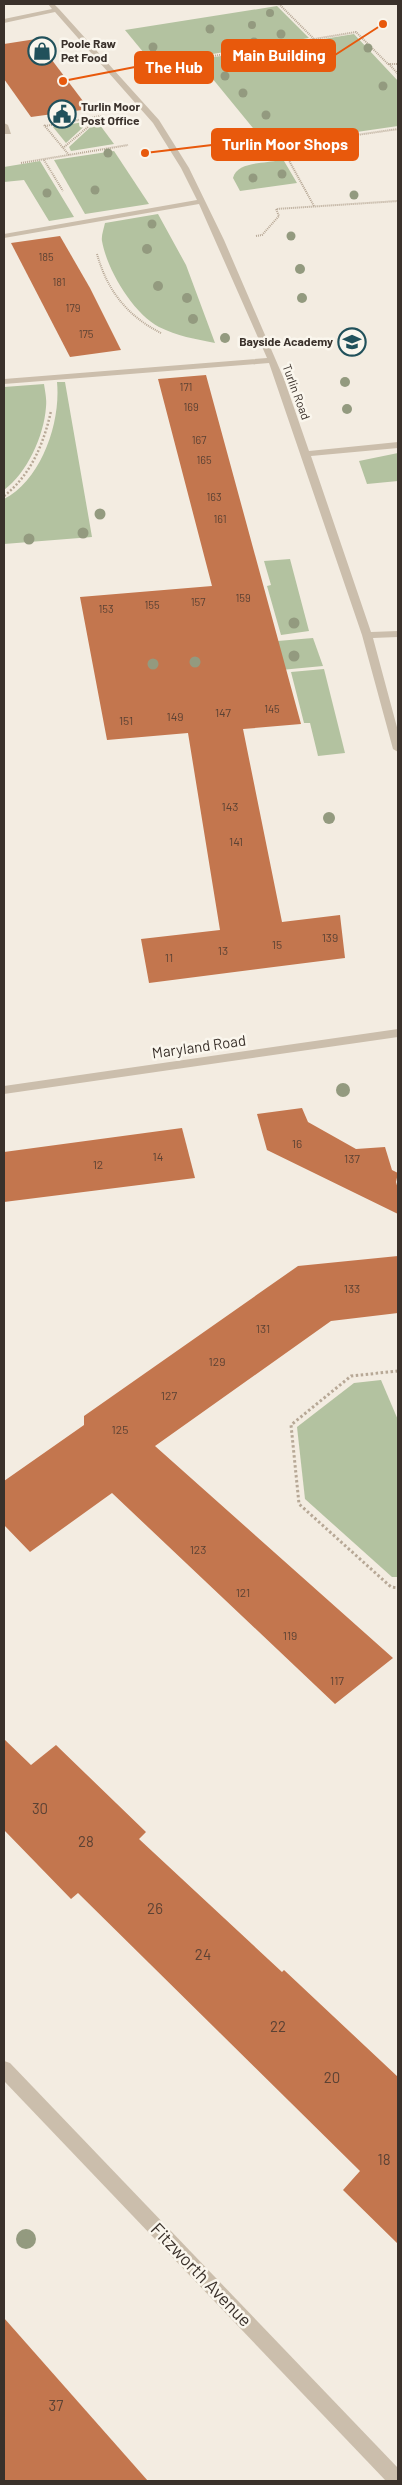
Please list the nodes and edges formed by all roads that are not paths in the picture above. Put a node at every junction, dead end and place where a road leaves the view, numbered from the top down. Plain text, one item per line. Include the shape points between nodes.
1 (54, 7) edge
2 (4, 21) edge
3 (4, 125) edge
4 (4, 132) edge
5 (200, 202) junction
6 (4, 236) edge
7 (271, 360) junction
8 (4, 382) edge
9 (398, 445) edge
10 (305, 454) junction
11 (398, 634) edge
12 (367, 635) junction
13 (398, 749) edge
14 (398, 1033) edge
15 (4, 1090) edge
16 (4, 2069) edge
17 (398, 2481) edge

1 - 2 street
1 - 5 street, Turlin Road via 156,122 185,168
3 - 4 street via 8,132
5 - 6 street
5 - 7 street, Turlin Road via 220,240
7 - 8 street
7 - 10 street, Turlin Road
9 - 10 street
10 - 12 street, Turlin Road
11 - 12 street
12 - 13 street, Turlin Road
14 - 15 street, Maryland Road
16 - 17 street, Fitzworth Avenue

